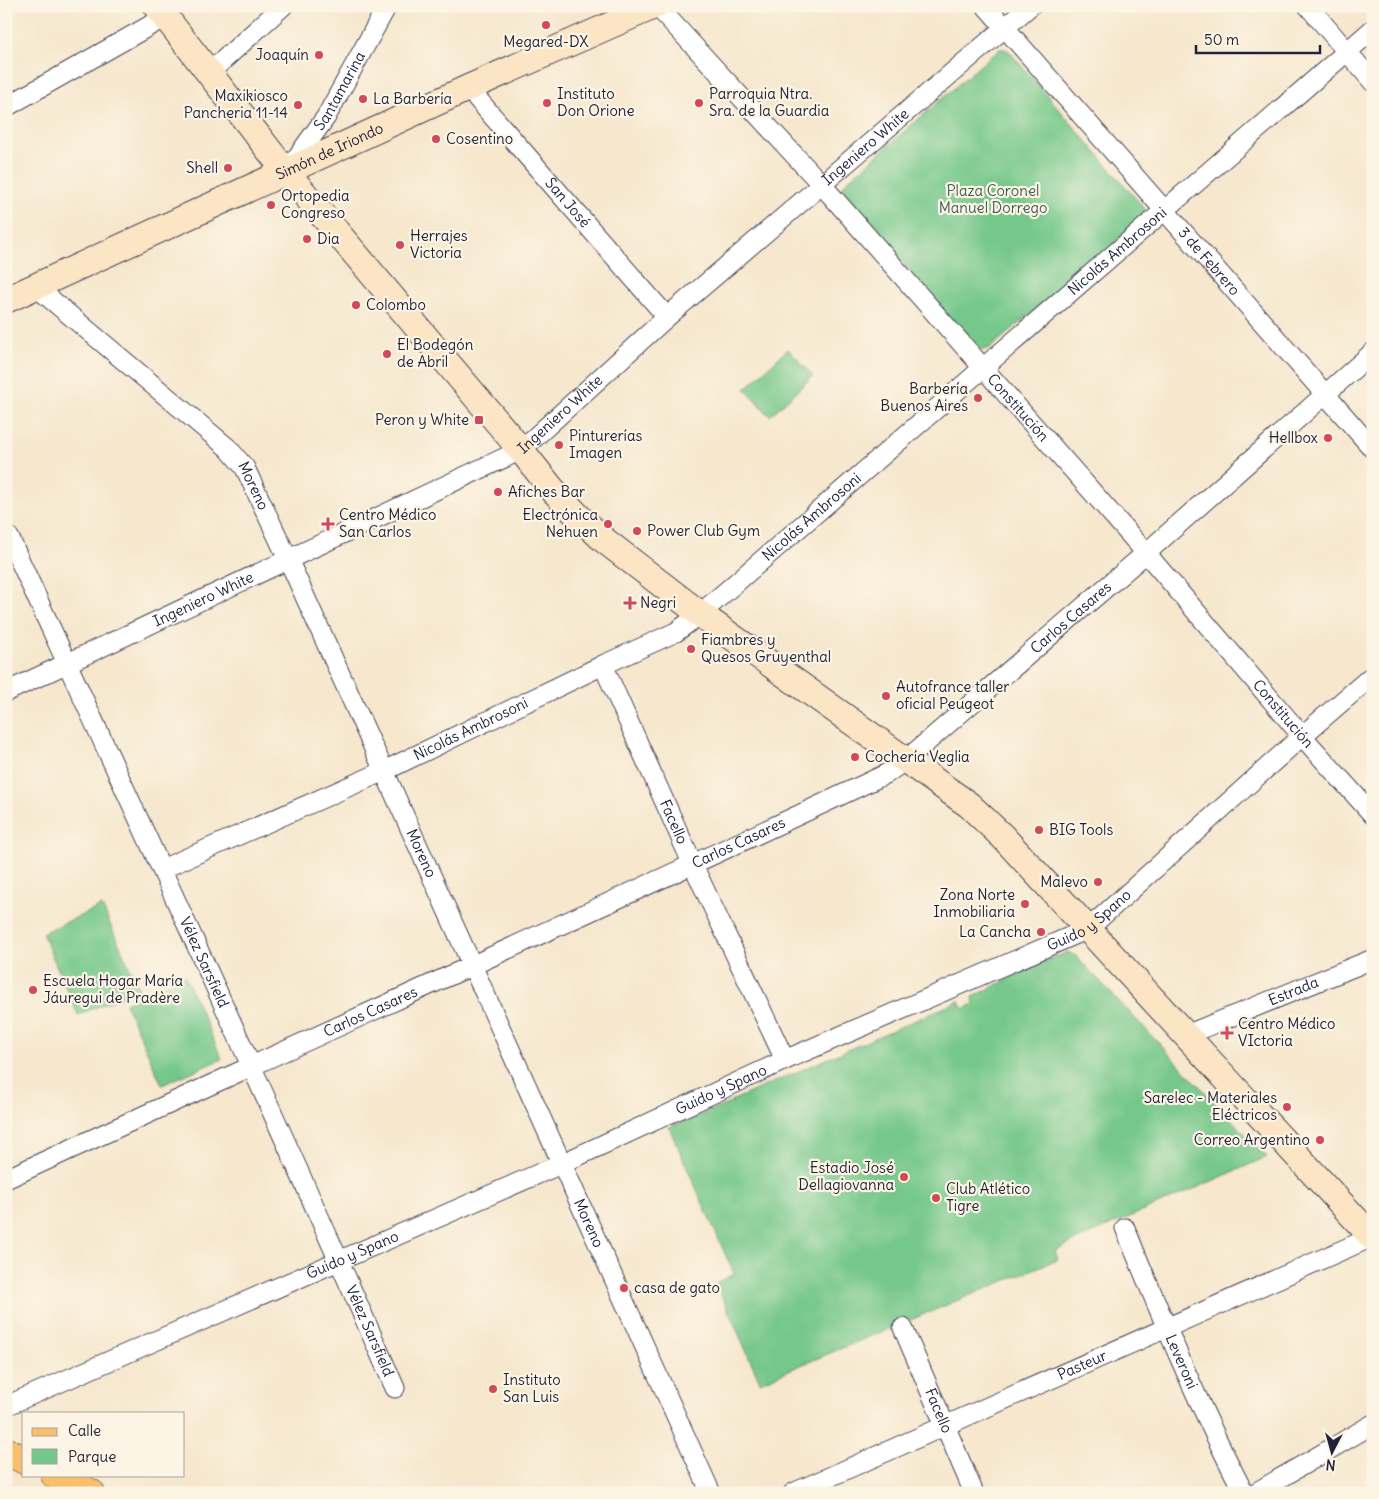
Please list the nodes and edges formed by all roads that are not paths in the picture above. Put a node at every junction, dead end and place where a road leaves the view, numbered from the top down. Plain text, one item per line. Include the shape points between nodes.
1 (283, 6) edge
2 (387, 6) edge
3 (655, 6) edge
4 (986, 6) edge
5 (1030, 6) edge
6 (1308, 6) edge
7 (161, 12) edge
8 (1005, 28) junction
9 (1373, 29) edge
10 (1347, 52) junction
11 (209, 73) junction
12 (1373, 82) edge
13 (468, 88) junction
14 (6, 107) edge
15 (286, 172) junction
16 (822, 185) junction
17 (1164, 212) junction
18 (35, 286) junction
19 (6, 300) edge
20 (667, 317) junction
21 (1373, 352) edge
22 (984, 367) junction
23 (1324, 395) junction
24 (1373, 449) edge
25 (521, 450) junction
26 (9, 537) dead end
27 (1146, 553) junction
28 (288, 559) junction
29 (700, 614) junction
30 (67, 664) junction
31 (603, 665) junction
32 (1373, 675) edge
33 (6, 692) edge
34 (1302, 736) junction
35 (906, 760) junction
36 (384, 771) junction
37 (1373, 815) edge
38 (693, 865) junction
39 (162, 869) junction
40 (1088, 929) junction
41 (1373, 959) edge
42 (472, 965) junction
43 (1186, 1035) junction
44 (785, 1060) junction
45 (251, 1066) junction
46 (561, 1164) junction
47 (6, 1179) edge
48 (1125, 1228) dead end
49 (1372, 1238) edge
50 (340, 1261) junction
51 (903, 1328) dead end
52 (1166, 1328) junction
53 (395, 1388) dead end
54 (6, 1406) edge
55 (1373, 1424) edge
56 (945, 1426) junction
57 (6, 1451) edge
58 (22, 1459) edge
59 (57, 1476) edge
60 (91, 1493) edge
61 (711, 1493) edge
62 (793, 1493) edge
63 (974, 1493) edge
64 (1244, 1493) edge
65 (1255, 1493) edge

1 - 11 street
2 - 15 street, Santamarina via 326,117
3 - 13 main road, Simón de Iriondo
3 - 16 street, Constitución
4 - 8 street, 3 de Febrero
5 - 8 street, Ingeniero White
6 - 10 street
7 - 11 main road
7 - 14 street
8 - 16 street, Ingeniero White
8 - 17 street, 3 de Febrero
9 - 10 street, Nicolás Ambrosoni
10 - 12 street
10 - 17 street, Nicolás Ambrosoni
11 - 15 main road
13 - 15 main road, Simón de Iriondo
13 - 20 street, San José
15 - 18 main road, Simón de Iriondo
15 - 25 main road
16 - 20 street, Ingeniero White
16 - 22 street, Constitución
17 - 22 street, Nicolás Ambrosoni
17 - 23 street, 3 de Febrero
18 - 19 main road, Simón de Iriondo
18 - 28 street, Moreno via 228,448 244,468
20 - 25 street, Ingeniero White
21 - 23 street, Carlos Casares
22 - 27 street, Constitución
22 - 29 street, Nicolás Ambrosoni
23 - 24 street, 3 de Febrero
23 - 27 street, Carlos Casares
25 - 28 street, Ingeniero White
25 - 29 main road via 585,523
26 - 30 street, Vélez Sarsfield
27 - 34 street, Constitución
27 - 35 street, Carlos Casares
28 - 30 street, Ingeniero White
28 - 36 street, Moreno
29 - 31 street, Nicolás Ambrosoni via 676,632
29 - 35 main road
30 - 33 street, Ingeniero White
30 - 39 street, Vélez Sarsfield
31 - 36 street, Nicolás Ambrosoni
31 - 38 street, Facello
32 - 34 street, Guido y Spano
34 - 37 street, Constitución
34 - 40 street, Guido y Spano
35 - 38 street, Carlos Casares via 886,774
35 - 40 main road via 969,805
36 - 39 street, Nicolás Ambrosoni
36 - 42 street, Moreno
38 - 42 street, Carlos Casares
38 - 44 street, Facello
39 - 45 street, Vélez Sarsfield
40 - 43 main road
40 - 44 street, Guido y Spano
41 - 43 street, Estrada
42 - 45 street, Carlos Casares
42 - 46 street, Moreno
43 - 49 main road
44 - 46 street, Guido y Spano
45 - 47 street, Carlos Casares
45 - 50 street, Vélez Sarsfield
46 - 50 street, Guido y Spano
46 - 61 street, Moreno
48 - 52 street, Leveroni
49 - 52 street, Pasteur
50 - 53 street, Vélez Sarsfield
50 - 54 street, Guido y Spano
51 - 56 street, Facello
52 - 56 street, Pasteur
52 - 64 street, Leveroni
55 - 65 street
56 - 62 street, Pasteur
56 - 63 street, Facello
57 - 58 main road
59 - 60 main road

